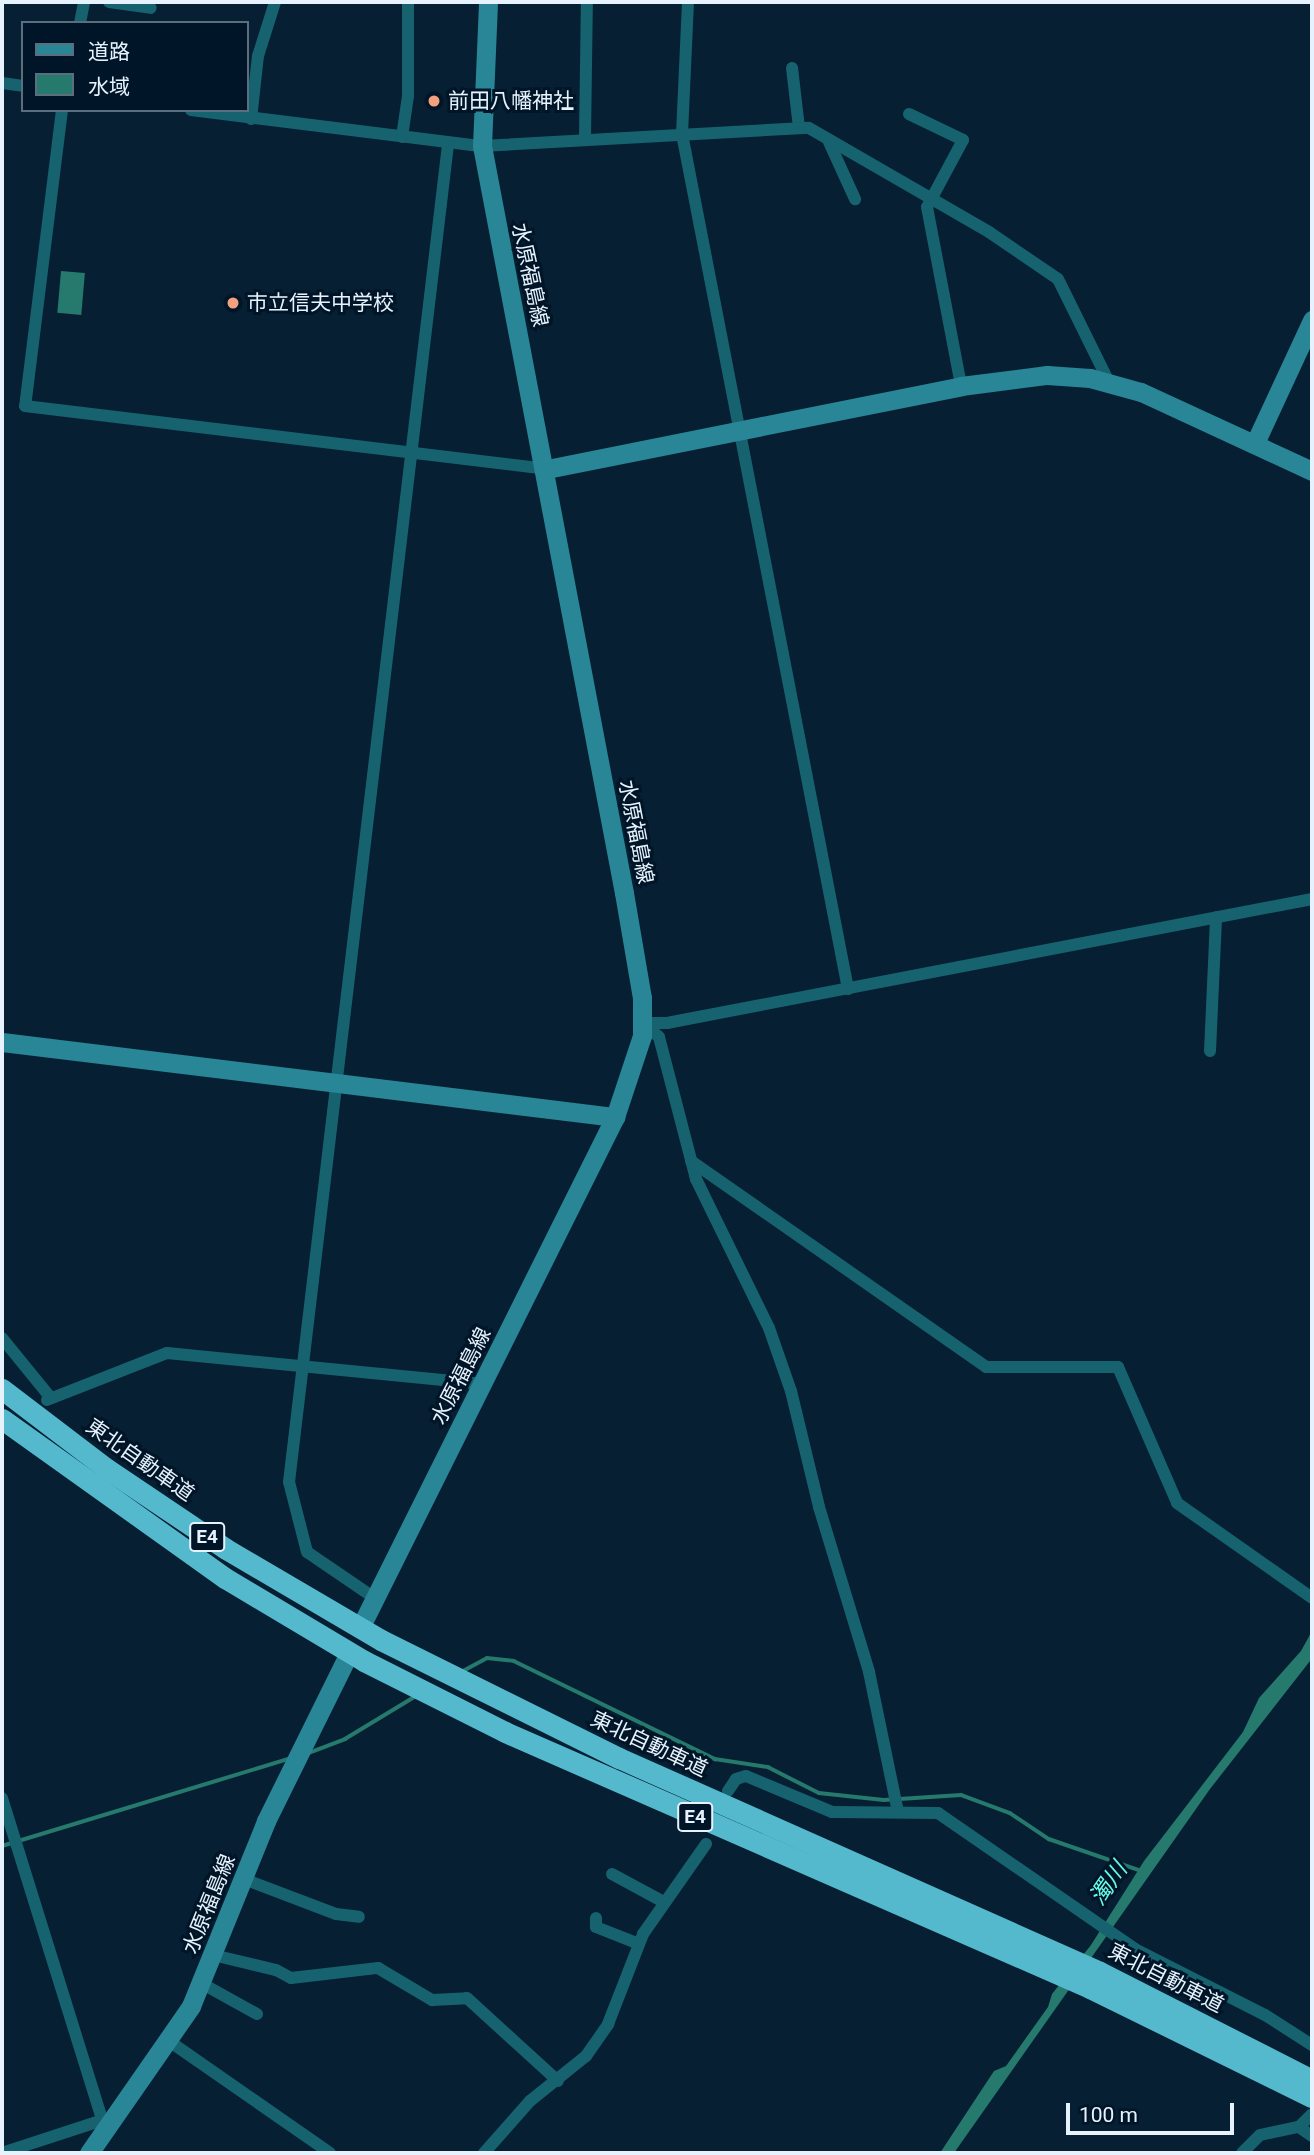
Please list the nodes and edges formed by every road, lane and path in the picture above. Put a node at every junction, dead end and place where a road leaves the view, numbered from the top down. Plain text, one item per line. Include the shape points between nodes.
1 (84, 2) edge
2 (109, 2) edge
3 (275, 2) edge
4 (408, 2) edge
5 (488, 2) edge
6 (587, 2) edge
7 (688, 2) edge
8 (150, 8) dead end
9 (80, 21) edge
10 (792, 68) dead end
11 (2, 83) edge
12 (21, 86) edge
13 (62, 112) edge
14 (204, 112) edge
15 (909, 114) dead end
16 (251, 119) junction
17 (799, 128) junction
18 (682, 134) junction
19 (402, 137) junction
20 (585, 137) junction
21 (829, 142) junction
22 (448, 145) junction
23 (482, 146) junction
24 (931, 197) junction
25 (855, 199) dead end
26 (1312, 320) edge
27 (1109, 382) junction
28 (961, 386) junction
29 (739, 429) junction
30 (1255, 443) junction
31 (409, 453) junction
32 (547, 469) junction
33 (1312, 471) edge
34 (1312, 899) edge
35 (1216, 916) junction
36 (848, 989) junction
37 (643, 1023) junction
38 (2, 1042) edge
39 (1210, 1051) dead end
40 (335, 1082) junction
41 (615, 1116) junction
42 (691, 1161) junction
43 (2, 1338) edge
44 (303, 1364) junction
45 (483, 1384) junction
46 (2, 1389) edge
47 (47, 1406) junction
48 (2, 1419) edge
49 (1312, 1598) edge
50 (376, 1599) junction
51 (365, 1618) dead end
52 (355, 1659) junction
53 (728, 1791) dead end
54 (2, 1798) edge
55 (898, 1812) junction
56 (706, 1844) dead end
57 (612, 1874) dead end
58 (244, 1879) junction
59 (662, 1901) junction
60 (359, 1917) dead end
61 (596, 1918) dead end
62 (639, 1944) junction
63 (214, 1955) junction
64 (1095, 1980) junction
65 (201, 1983) junction
66 (257, 2014) dead end
67 (169, 2041) junction
68 (1312, 2045) edge
69 (1312, 2080) edge
70 (558, 2081) junction
71 (1312, 2096) edge
72 (1312, 2114) edge
73 (103, 2126) junction
74 (1299, 2127) junction
75 (1312, 2136) edge
76 (2, 2152) edge
77 (89, 2153) edge
78 (330, 2153) edge
79 (484, 2153) edge
80 (1242, 2153) edge

1 - 9 street
2 - 8 street
3 - 16 street via 258,57
4 - 19 street via 408,96
5 - 23 main road, 水原福島線
6 - 20 street
7 - 18 street
10 - 17 street
11 - 12 street
13 - 31 street via 26,406
14 - 16 street
15 - 24 street via 962,140
16 - 19 street
17 - 18 street
17 - 21 street via 812,129
18 - 20 street
18 - 29 street
19 - 22 street
20 - 23 street via 552,145
21 - 24 street
21 - 25 street
22 - 23 street
22 - 31 street
23 - 32 main road, 水原福島線
24 - 27 street via 1058,279
24 - 28 street via 927,207
26 - 30 main road
27 - 28 main road via 1046,375
27 - 30 main road via 1160,399
28 - 29 main road
29 - 32 main road
29 - 36 street
30 - 33 main road
31 - 32 street
31 - 40 street
32 - 37 main road, 水原福島線
34 - 35 street
35 - 36 street
35 - 39 street
36 - 37 street via 667,1023
37 - 41 main road, 水原福島線 via 638,1055
37 - 42 street via 659,1037
38 - 40 main road
40 - 41 main road
40 - 44 street
41 - 45 main road, 水原福島線
42 - 49 street via 986,1367 1118,1367 1177,1503
42 - 55 street via 769,1328 791,1391 819,1507 863,1650
43 - 47 street
44 - 45 street
44 - 47 street via 167,1353
44 - 50 street via 289,1482 307,1552
45 - 50 main road, 水原福島線
46 - 47 highway, 東北自動車道 / E4
47 - 64 highway, 東北自動車道 / E4 via 226,1549 381,1640 656,1775 972,1914
48 - 52 highway, 東北自動車道 / E4 via 225,1578
50 - 51 main road, 水原福島線
52 - 58 main road, 水原福島線 via 298,1756
52 - 64 highway, 東北自動車道 / E4 via 505,1732 957,1930
53 - 55 street via 736,1779 746,1776 832,1812
54 - 73 street
55 - 68 street via 938,1813 1171,1970 1265,2015
56 - 59 street
57 - 59 street
58 - 60 street via 336,1914
58 - 63 main road, 水原福島線
59 - 62 street
61 - 62 street via 596,1927
62 - 70 street via 608,2024 586,2056
63 - 65 main road, 水原福島線
63 - 70 street via 291,1978 378,1968 432,2000 467,1998
64 - 69 highway, 東北自動車道 / E4
64 - 71 highway, 東北自動車道 / E4
65 - 66 street
65 - 67 main road, 水原福島線
67 - 73 main road, 水原福島線
67 - 78 street
70 - 79 street via 530,2101
72 - 74 street
73 - 76 street
73 - 77 main road, 水原福島線
74 - 75 street
74 - 80 street via 1260,2136

